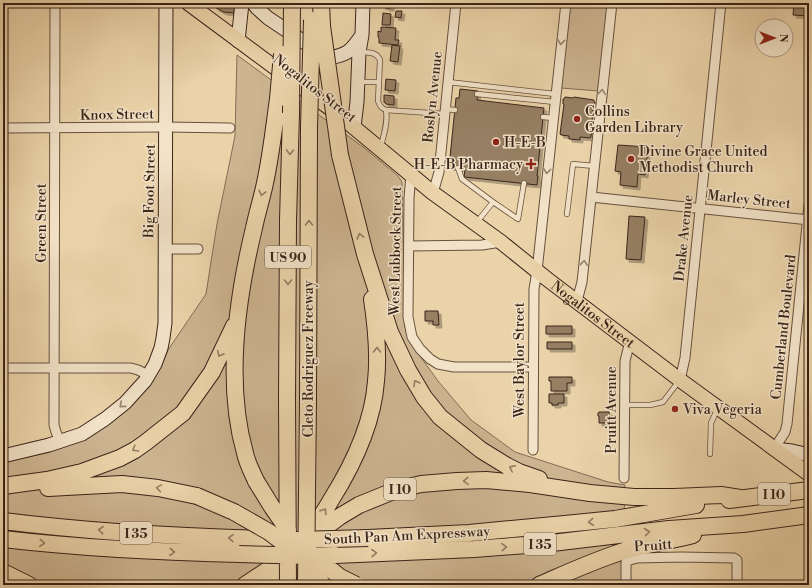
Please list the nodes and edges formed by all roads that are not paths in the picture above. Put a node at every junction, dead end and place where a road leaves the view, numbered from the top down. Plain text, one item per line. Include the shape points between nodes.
1 (55, 3) edge
2 (166, 3) edge
3 (188, 3) edge
4 (242, 3) edge
5 (253, 3) edge
6 (287, 3) edge
7 (292, 3) edge
8 (313, 3) edge
9 (320, 3) edge
10 (363, 3) edge
11 (456, 3) edge
12 (566, 3) edge
13 (612, 3) edge
14 (722, 3) edge
15 (317, 23) junction
16 (362, 35) junction
17 (238, 41) junction
18 (359, 52) junction
19 (358, 82) junction
20 (379, 82) junction
21 (448, 82) junction
22 (478, 94) dead end
23 (555, 98) junction
24 (386, 110) junction
25 (455, 110) dead end
26 (445, 112) junction
27 (543, 117) dead end
28 (553, 118) junction
29 (354, 123) junction
30 (166, 127) junction
31 (3, 128) edge
32 (55, 128) junction
33 (230, 128) dead end
34 (380, 149) junction
35 (594, 166) junction
36 (458, 168) dead end
37 (411, 174) junction
38 (524, 183) dead end
39 (433, 193) junction
40 (591, 197) junction
41 (493, 202) junction
42 (809, 205) edge
43 (700, 208) junction
44 (568, 214) dead end
45 (808, 220) edge
46 (476, 223) junction
47 (501, 242) junction
48 (409, 246) junction
49 (165, 249) junction
50 (198, 249) dead end
51 (365, 254) junction
52 (537, 271) junction
53 (577, 301) junction
54 (237, 319) junction
55 (630, 342) junction
56 (533, 367) junction
57 (3, 368) edge
58 (55, 369) junction
59 (148, 376) junction
60 (680, 380) junction
61 (624, 405) junction
62 (718, 408) junction
63 (60, 442) junction
64 (774, 449) junction
65 (533, 450) dead end
66 (710, 454) dead end
67 (809, 455) edge
68 (3, 456) edge
69 (809, 474) edge
70 (624, 478) dead end
71 (3, 486) edge
72 (561, 488) junction
73 (3, 490) edge
74 (809, 490) edge
75 (740, 498) junction
76 (809, 515) edge
77 (3, 521) edge
78 (743, 524) junction
79 (3, 539) edge
80 (584, 566) junction
81 (3, 572) edge
82 (29, 585) edge
83 (246, 585) edge
84 (273, 585) edge
85 (288, 585) edge
86 (306, 585) edge
87 (323, 585) edge
88 (356, 585) edge
89 (539, 585) edge
90 (552, 585) edge
91 (626, 585) edge
92 (737, 585) edge

1 - 32 street, Green Street
2 - 30 main road, Big Foot Street
3 - 17 main road, Nogalitos Street
4 - 17 main road
5 - 16 main road via 268,18 328,58 343,55 353,48
6 -> 54 highway, bridge via 278,99 265,183 253,228
7 -> 85 highway, Cleto Rodriguez Freeway / US 90, bridge via 288,220
8 - 15 highway, Cleto Rodriguez Freeway / US 90
9 - 15 highway
10 - 16 main road
11 - 21 street, Roslyn Avenue
12 -> 23 street, West Baylor Street
35 -> 13 street
14 - 43 street, Drake Avenue
51 -> 15 highway, bridge via 340,155
86 -> 15 highway, Cleto Rodriguez Freeway / US 90, bridge via 309,127
16 - 18 main road
17 - 29 main road, Nogalitos Street via 250,43 269,53
18 - 19 main road
18 - 20 lane via 375,53 378,56
19 - 20 lane
19 - 29 main road
20 - 24 lane via 378,101 382,109
21 - 23 lane
21 - 26 street, Roslyn Avenue
22 - 23 lane
23 - 28 street, West Baylor Street
24 - 26 lane
24 - 34 lane via 387,117
25 - 26 lane
26 - 39 street, Roslyn Avenue via 439,172
27 - 28 lane
28 -> 52 street, West Baylor Street
29 - 34 main road, Nogalitos Street via 362,124
30 - 32 street, Knox Street
30 - 33 street, Knox Street
30 - 49 main road, Big Foot Street
31 - 32 street, Knox Street
32 - 58 street, Green Street
34 - 37 main road, Nogalitos Street
35 - 40 street
35 - 44 lane via 573,164
36 - 41 lane via 462,179
37 - 39 main road, Nogalitos Street
37 - 48 street, West Lubbock Street
38 - 41 lane via 518,219
39 - 46 main road, Nogalitos Street
40 - 43 street, Marley Street
53 -> 40 street via 582,282
41 - 46 lane
42 - 45 street, Cumberland Boulevard
43 - 45 street, Marley Street
43 - 60 street, Drake Avenue via 685,358
45 - 64 street, Cumberland Boulevard via 787,424
46 - 47 main road, Nogalitos Street
47 - 48 street via 482,246
47 - 52 main road, Nogalitos Street
48 - 56 street, West Lubbock Street via 408,317 412,337 420,349 438,364 454,367
49 - 50 street
49 - 59 main road, Big Foot Street via 164,338
72 -> 51 highway via 519,472 492,458 440,417 408,370 390,332
83 -> 51 highway via 275,565 318,520 347,473 366,428 376,382 377,347
52 - 53 main road, Nogalitos Street
52 - 56 street, West Baylor Street via 534,289
53 - 55 main road, Nogalitos Street
54 -> 71 highway via 212,372 183,413 145,443 120,458 82,472
54 - 88 highway, bridge via 234,376 237,415 245,454 256,481 291,535 340,577
55 - 60 main road, Nogalitos Street
55 - 61 street, Pruitt Avenue via 624,361
56 - 65 street, West Baylor Street
57 - 58 street
58 - 59 street via 131,368
58 - 63 street, Green Street via 54,425
59 -> 63 main road, Big Foot Street via 125,403 105,419 82,434
60 - 61 lane via 663,402
60 - 62 main road, Nogalitos Street
61 - 70 street, Pruitt Avenue
62 - 64 main road, Nogalitos Street
62 - 66 lane via 711,423
63 - 68 main road, Big Foot Street
64 - 67 main road
64 - 69 main road, Nogalitos Street
72 - 75 highway, I 10 via 634,497 721,495
72 -> 84 highway, I 10 via 472,480 421,484 396,490 339,516 323,529
87 -> 73 highway, bridge via 304,558 269,532 234,512 197,496 122,484
74 - 75 highway, South Pan Am Expressway / I 10
75 -> 77 highway, South Pan Am Expressway / I 35, bridge via 615,519 469,533 368,538 302,540 205,537
76 - 78 highway, South Pan Am Expressway / I 10
79 -> 78 highway, South Pan Am Expressway / I 35, bridge via 173,552 317,556 474,549
78 - 80 highway, I 10 via 625,551
80 - 89 highway
80 - 90 highway, I 10
81 - 82 highway
91 - 92 street, Pruitt via 626,562 637,558 681,557 734,558

